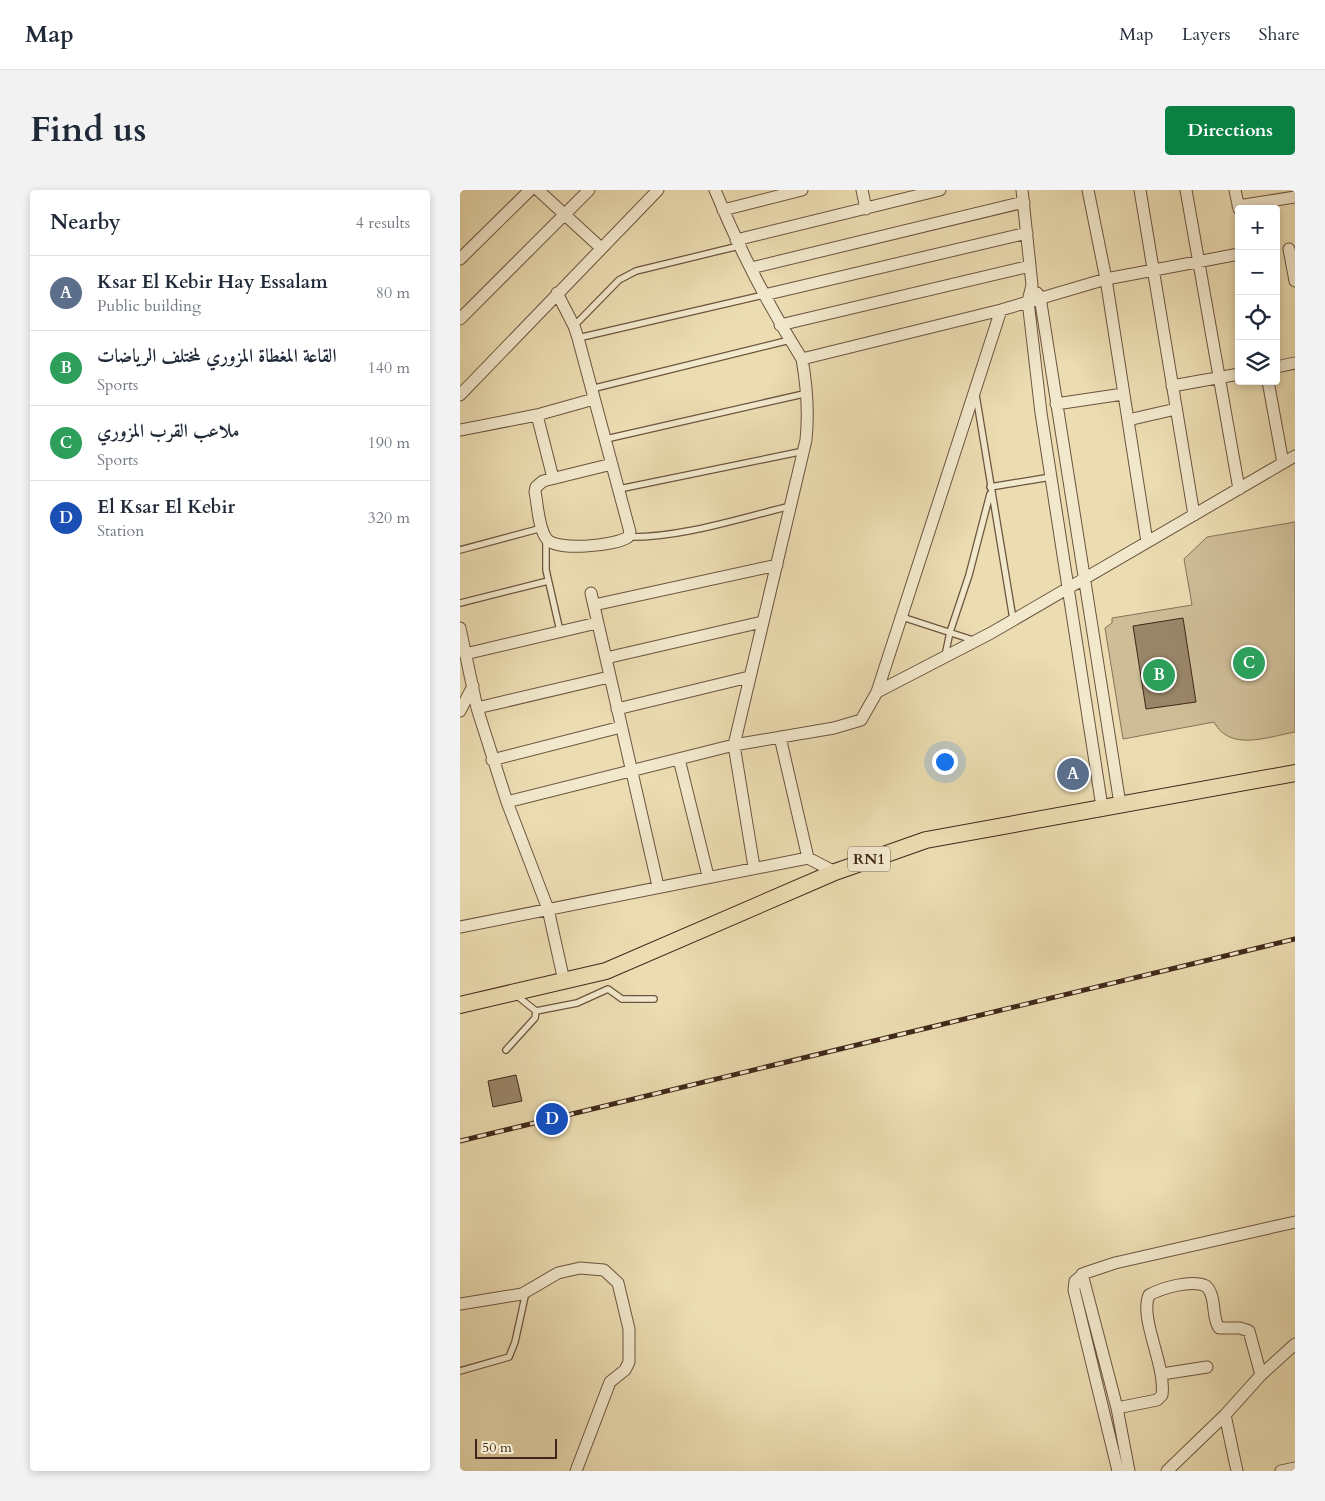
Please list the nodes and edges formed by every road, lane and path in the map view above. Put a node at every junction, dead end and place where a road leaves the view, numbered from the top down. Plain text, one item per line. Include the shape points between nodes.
1 (530, 190) edge
2 (538, 190) edge
3 (589, 190) edge
4 (658, 190) edge
5 (715, 190) edge
6 (802, 190) edge
7 (862, 190) edge
8 (940, 190) edge
9 (1088, 190) edge
10 (1140, 190) edge
11 (1186, 190) edge
12 (1235, 190) edge
13 (1288, 195) edge
14 (1023, 196) edge
15 (1238, 205) edge
16 (1250, 205) edge
17 (866, 209) junction
18 (723, 210) junction
19 (565, 214) junction
20 (1027, 233) junction
21 (737, 243) junction
22 (601, 248) junction
23 (1292, 249) edge
24 (1235, 255) edge
25 (460, 259) edge
26 (1198, 261) junction
27 (1030, 266) junction
28 (751, 268) junction
29 (1153, 270) junction
30 (1106, 279) junction
31 (1295, 282) edge
32 (1032, 285) junction
33 (557, 293) junction
34 (764, 295) junction
35 (1040, 297) junction
36 (1028, 301) junction
37 (1001, 310) junction
38 (460, 320) edge
39 (780, 325) junction
40 (574, 326) junction
41 (578, 338) junction
42 (790, 340) junction
43 (802, 359) junction
44 (1295, 363) edge
45 (1280, 366) edge
46 (1235, 375) edge
47 (1220, 377) junction
48 (1269, 385) edge
49 (1172, 386) junction
50 (975, 390) junction
51 (462, 391) edge
52 (808, 393) junction
53 (592, 394) junction
54 (1123, 394) junction
55 (1056, 404) junction
56 (1176, 409) junction
57 (537, 415) junction
58 (1128, 420) junction
59 (460, 430) edge
60 (606, 439) junction
61 (804, 451) junction
62 (1295, 456) edge
63 (612, 464) junction
64 (1283, 464) junction
65 (1051, 476) junction
66 (553, 478) junction
67 (619, 488) junction
68 (991, 489) junction
69 (1239, 489) junction
70 (791, 506) junction
71 (1194, 515) junction
72 (542, 528) junction
73 (628, 537) junction
74 (546, 540) junction
75 (1147, 542) junction
76 (460, 550) edge
77 (777, 565) junction
78 (1085, 580) junction
79 (548, 581) junction
80 (1069, 589) junction
81 (591, 593) dead end
82 (460, 603) edge
83 (594, 605) junction
84 (902, 617) junction
85 (1013, 619) junction
86 (762, 622) junction
87 (597, 623) junction
88 (460, 628) edge
89 (560, 631) junction
90 (950, 632) junction
91 (977, 641) junction
92 (466, 654) junction
93 (945, 657) junction
94 (606, 658) junction
95 (609, 677) junction
96 (748, 677) junction
97 (473, 686) junction
98 (878, 692) junction
99 (477, 708) junction
100 (617, 709) junction
101 (460, 711) edge
102 (621, 727) junction
103 (780, 737) junction
104 (734, 745) junction
105 (680, 759) junction
106 (492, 760) junction
107 (632, 770) junction
108 (1295, 773) edge
109 (506, 802) junction
110 (1120, 804) junction
111 (1102, 807) junction
112 (808, 858) junction
113 (754, 867) junction
114 (835, 872) junction
115 (708, 876) junction
116 (658, 886) junction
117 (548, 909) junction
118 (462, 923) edge
119 (606, 971) junction
120 (564, 981) junction
121 (608, 989) junction
122 (512, 992) junction
123 (654, 999) dead end
124 (460, 1005) edge
125 (536, 1011) junction
126 (506, 1050) dead end
127 (1295, 1222) edge
128 (1082, 1274) junction
129 (526, 1292) junction
130 (460, 1304) edge
131 (1295, 1344) edge
132 (1206, 1367) dead end
133 (460, 1371) edge
134 (1162, 1374) junction
135 (1261, 1375) junction
136 (1117, 1408) junction
137 (1225, 1415) junction
138 (1295, 1468) edge
139 (576, 1471) edge
140 (1118, 1471) edge
141 (1129, 1471) edge
142 (1167, 1471) edge
143 (1238, 1471) edge
144 (1281, 1471) edge

1 - 25 street
2 - 19 street
3 - 19 street
4 - 22 street
5 - 18 street
6 - 18 street
7 - 17 street
8 - 17 street
9 - 30 street
10 - 29 street
11 - 26 street
12 - 15 street
13 - 16 street
14 - 20 street
14 - 28 street
17 - 21 street
18 - 21 street
19 - 22 street
19 - 38 street
20 - 27 street
20 - 34 street
21 - 28 street
21 - 40 lane via 636,271 619,280
22 - 33 street
23 - 31 street
24 - 26 street
26 - 29 street
26 - 47 street
27 - 32 street
27 - 39 street
28 - 34 street
29 - 30 street
29 - 49 street
30 - 35 street
30 - 54 street
32 - 35 street
32 - 36 street
33 - 40 street
33 - 51 street
34 - 39 street
34 - 41 lane
35 - 36 street
35 - 55 street
36 - 37 street
36 - 65 street
37 - 43 street
37 - 50 street
39 - 42 street
40 - 41 street
41 - 53 street
42 - 43 street
42 - 53 lane
43 - 52 street
44 - 45 street
46 - 47 street
47 - 49 street
47 - 69 street
48 - 64 street
49 - 56 street
50 - 68 lane
50 - 84 street
52 - 60 lane
52 - 61 street
53 - 57 street
53 - 60 street
54 - 55 street
54 - 58 street
55 - 78 street
56 - 58 street
56 - 71 street
57 - 59 street
57 - 66 street
58 - 75 street
60 - 63 street
61 - 67 lane
61 - 70 street
62 - 64 street
63 - 66 street
63 - 67 street
64 - 69 street
65 - 68 lane
65 - 80 street
66 - 72 street via 536,487
67 - 73 street via 629,526
68 - 85 lane
68 - 90 lane via 969,575
69 - 71 street
70 - 73 lane via 673,533
70 - 77 street
71 - 75 street
72 - 74 street
72 - 76 lane
73 - 74 street via 614,543 567,547
74 - 79 lane via 544,552
75 - 78 street
77 - 83 street
77 - 86 street
78 - 80 street
78 - 110 street
79 - 82 lane
79 - 89 lane
80 - 85 street
80 - 111 street
81 - 83 street
83 - 87 street
84 - 90 lane
84 - 98 street
85 - 91 street
86 - 94 street
86 - 96 street
87 - 89 street
87 - 94 street
88 - 92 street
89 - 92 street
90 - 91 lane
90 - 93 lane
91 - 93 street
92 - 97 street
93 - 98 street
94 - 95 street
95 - 99 street
95 - 100 street
96 - 100 street
96 - 104 street
97 - 99 street
97 - 101 street
98 - 103 street via 861,720
99 - 106 street
100 - 102 street
102 - 106 street
102 - 107 street
103 - 104 street
103 - 112 street
104 - 105 street
104 - 113 street
105 - 107 street
105 - 115 street
106 - 109 street
107 - 109 street
107 - 116 street
108 - 110 main road, RN1
109 - 117 street
110 - 111 main road, RN1
111 - 114 main road, RN1 via 935,838
112 - 113 street
112 - 114 street
113 - 115 street
114 - 119 main road, RN1
115 - 116 street
116 - 117 street
117 - 118 street
117 - 120 street
119 - 120 main road, RN1
119 - 121 lane
120 - 122 main road, RN1
121 - 123 lane via 622,999
121 - 125 lane via 576,1003
122 - 124 main road, RN1
122 - 125 lane
125 - 126 lane via 535,1018
127 - 128 street
128 - 136 street
128 - 140 street via 1075,1281 1074,1290
129 - 130 street
129 - 133 lane via 509,1357
129 - 139 street via 558,1273 589,1268 610,1274 618,1283 624,1300 629,1329 629,1362 625,1370 610,1382
131 - 135 street
132 - 134 street
134 - 135 street via 1146,1308 1147,1298 1155,1292 1198,1283 1206,1286 1211,1294 1219,1328 1249,1331
134 - 136 street via 1162,1395 1157,1400
135 - 137 street
136 - 141 street
137 - 142 street
137 - 143 street
138 - 144 street

